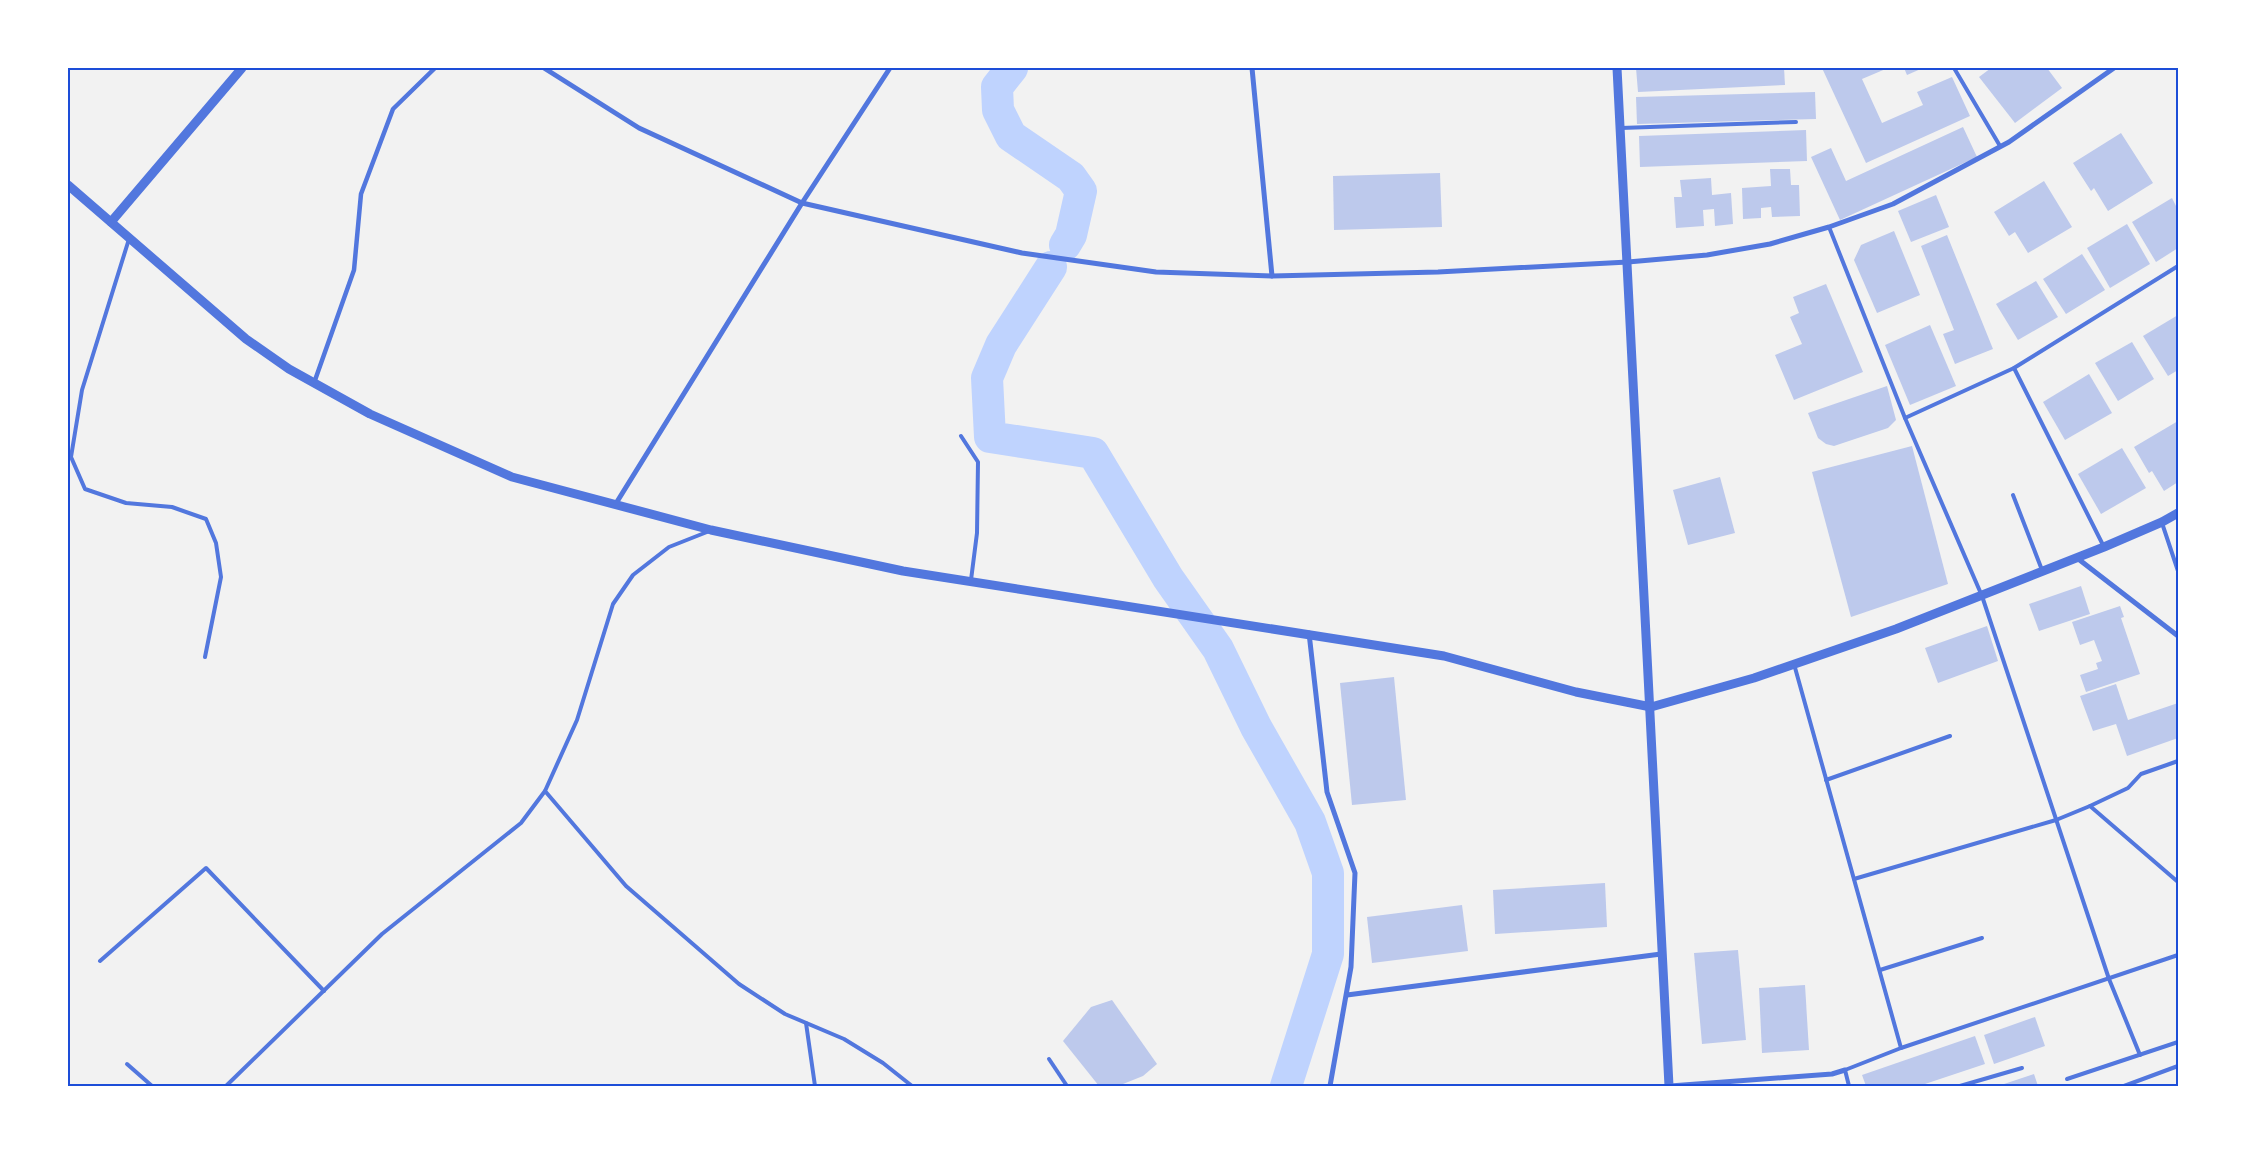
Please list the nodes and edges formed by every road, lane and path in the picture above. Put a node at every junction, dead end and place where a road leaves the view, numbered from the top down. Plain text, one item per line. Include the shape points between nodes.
1 (242, 68) edge
2 (435, 68) edge
3 (544, 68) edge
4 (890, 68) edge
5 (1252, 68) edge
6 (1617, 68) edge
7 (1954, 68) edge
8 (2114, 68) edge
9 (1796, 122) dead end
10 (1621, 128) junction
11 (2000, 146) junction
12 (68, 185) edge
13 (802, 203) junction
14 (111, 222) junction
15 (1829, 227) junction
16 (129, 239) junction
17 (1628, 262) junction
18 (2178, 266) edge
19 (1272, 276) junction
20 (2014, 368) junction
21 (314, 383) junction
22 (1905, 418) junction
23 (961, 436) dead end
24 (2013, 495) dead end
25 (614, 506) junction
26 (2178, 512) edge
27 (2162, 522) junction
28 (711, 530) junction
29 (2104, 547) junction
30 (2076, 558) junction
31 (2178, 571) edge
32 (2042, 572) junction
33 (971, 583) junction
34 (1982, 596) junction
35 (1308, 633) junction
36 (2178, 636) edge
37 (206, 657) dead end
38 (1794, 664) junction
39 (1651, 706) junction
40 (1950, 736) dead end
41 (2178, 761) edge
42 (1826, 780) junction
43 (546, 791) junction
44 (2090, 806) junction
45 (2056, 820) junction
46 (1854, 879) junction
47 (2178, 882) edge
48 (1982, 938) dead end
49 (1661, 954) junction
50 (2178, 955) edge
51 (100, 961) dead end
52 (1880, 970) junction
53 (2109, 978) junction
54 (324, 990) junction
55 (1347, 996) junction
56 (806, 1023) junction
57 (2178, 1042) edge
58 (1901, 1048) junction
59 (2140, 1055) junction
60 (1049, 1059) dead end
61 (127, 1064) dead end
62 (2178, 1066) edge
63 (2022, 1068) dead end
64 (1845, 1070) junction
65 (2067, 1079) dead end
66 (152, 1086) edge
67 (226, 1086) edge
68 (815, 1086) edge
69 (912, 1086) edge
70 (1067, 1086) edge
71 (1330, 1086) edge
72 (1670, 1086) edge
73 (1849, 1086) edge
74 (1960, 1086) edge
75 (2124, 1086) edge

1 - 14 street
2 - 21 street via 393,109 361,194 354,270
3 - 13 street via 639,128
4 - 13 street
5 - 19 street
6 - 10 street
7 - 11 lane
8 - 11 street
9 - 10 lane
10 - 17 street
11 - 15 street via 1892,204
12 - 14 street
13 - 19 street via 1022,253 1156,272
13 - 25 street
14 - 16 street
15 - 17 street via 1770,244 1707,255
15 - 22 lane
16 - 21 street via 246,339
16 - 37 lane via 82,390 71,458 85,489 126,503 172,507 206,520 216,543 221,577
17 - 19 street via 1438,272
17 - 39 street
18 - 20 lane
20 - 22 lane
20 - 29 lane
21 - 25 street via 370,414 512,477
22 - 34 lane
23 - 33 lane via 978,462 978,533
24 - 32 lane
25 - 28 street
26 - 27 street
27 - 29 street
27 - 31 lane
28 - 33 street via 903,572
28 - 43 lane via 669,547 633,576 613,604 577,720
29 - 30 street
30 - 32 street
30 - 36 street
32 - 34 street
33 - 35 street
34 - 38 street
34 - 45 lane
35 - 39 street via 1444,656 1576,692
35 - 55 street via 1327,792 1356,873
38 - 39 street
38 - 42 lane
39 - 49 street
40 - 42 lane
41 - 44 lane via 2142,774 2128,788
42 - 46 lane
43 - 54 lane via 521,824 382,934
43 - 56 lane via 626,886 739,984 785,1014
44 - 45 lane
44 - 47 lane
45 - 46 lane
45 - 53 lane
46 - 52 lane
48 - 52 lane
49 - 55 street
49 - 72 street
50 - 53 lane
51 - 54 lane via 206,868
52 - 58 lane
53 - 58 lane
53 - 59 lane
54 - 67 lane
55 - 71 street
56 - 68 lane
56 - 69 lane via 844,1039 884,1063
57 - 59 lane
58 - 64 lane
59 - 65 lane
60 - 70 lane
61 - 66 lane
62 - 75 lane
63 - 74 lane
64 - 72 street via 1832,1074
64 - 73 lane

